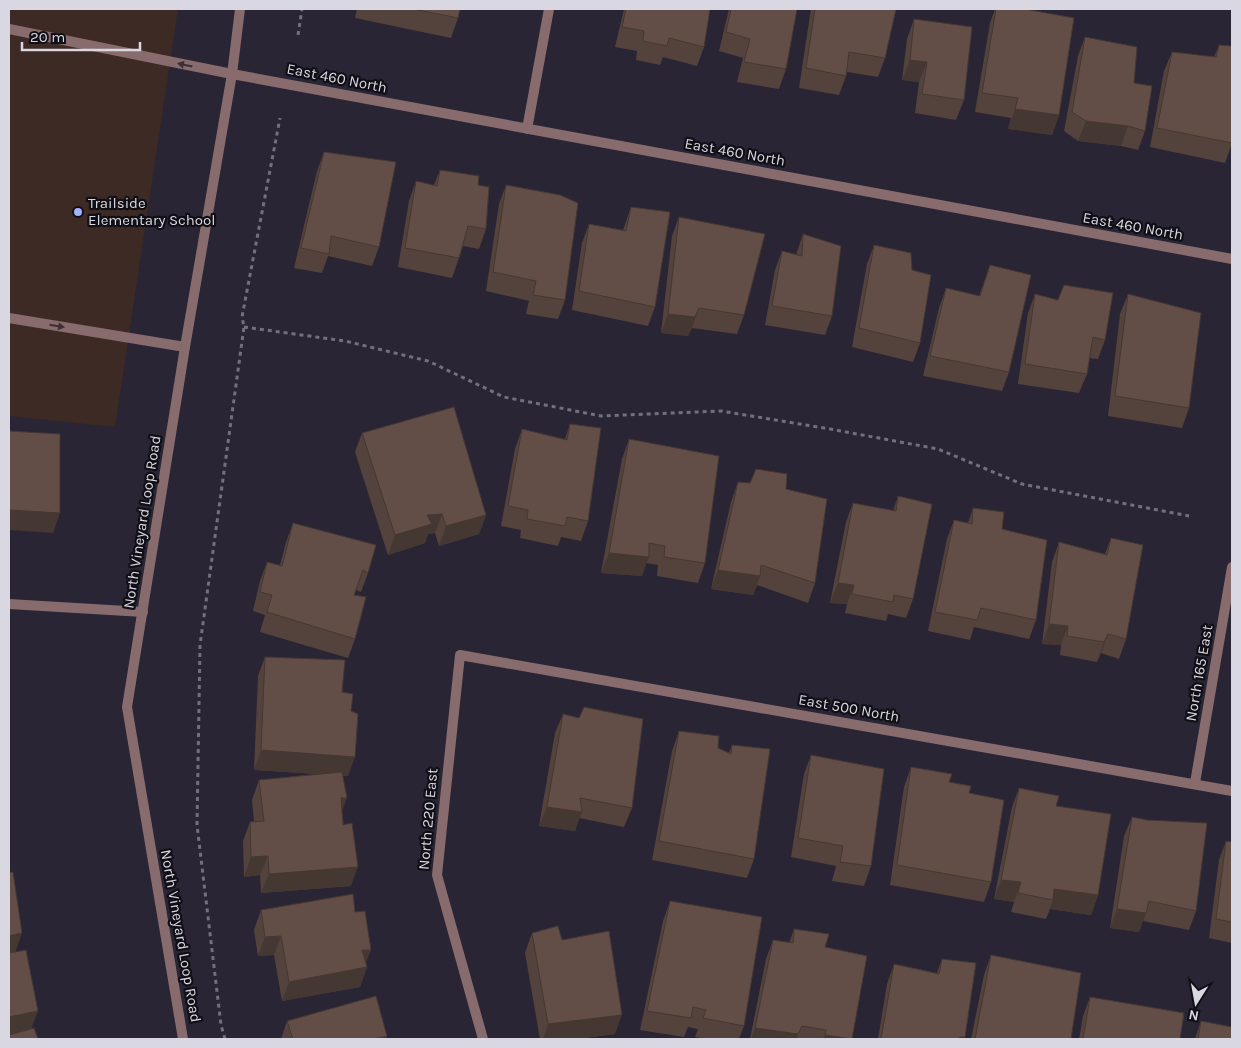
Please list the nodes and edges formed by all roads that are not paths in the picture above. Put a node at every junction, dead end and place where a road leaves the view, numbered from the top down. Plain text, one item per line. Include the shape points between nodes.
1 (240, 9) edge
2 (549, 9) edge
3 (9, 29) edge
4 (232, 74) junction
5 (527, 129) junction
6 (1232, 259) edge
7 (9, 318) edge
8 (185, 347) junction
9 (1232, 568) edge
10 (9, 604) edge
11 (143, 612) junction
12 (460, 655) joint
13 (1194, 783) junction
14 (1232, 791) edge
15 (183, 1039) edge
16 (483, 1039) edge

1 - 4 street, North Vineyard Loop Road
2 - 5 street
4 -> 3 street, East 460 North
4 - 5 street, East 460 North
4 - 8 street, North Vineyard Loop Road
5 - 6 street, East 460 North
7 -> 8 street
8 - 11 street, North Vineyard Loop Road
9 - 13 street, North 165 East
10 - 11 street
11 - 15 street, North Vineyard Loop Road via 127,707
12 - 13 street, East 500 North
12 - 16 street, North 220 East via 437,875
13 - 14 street, East 500 North

